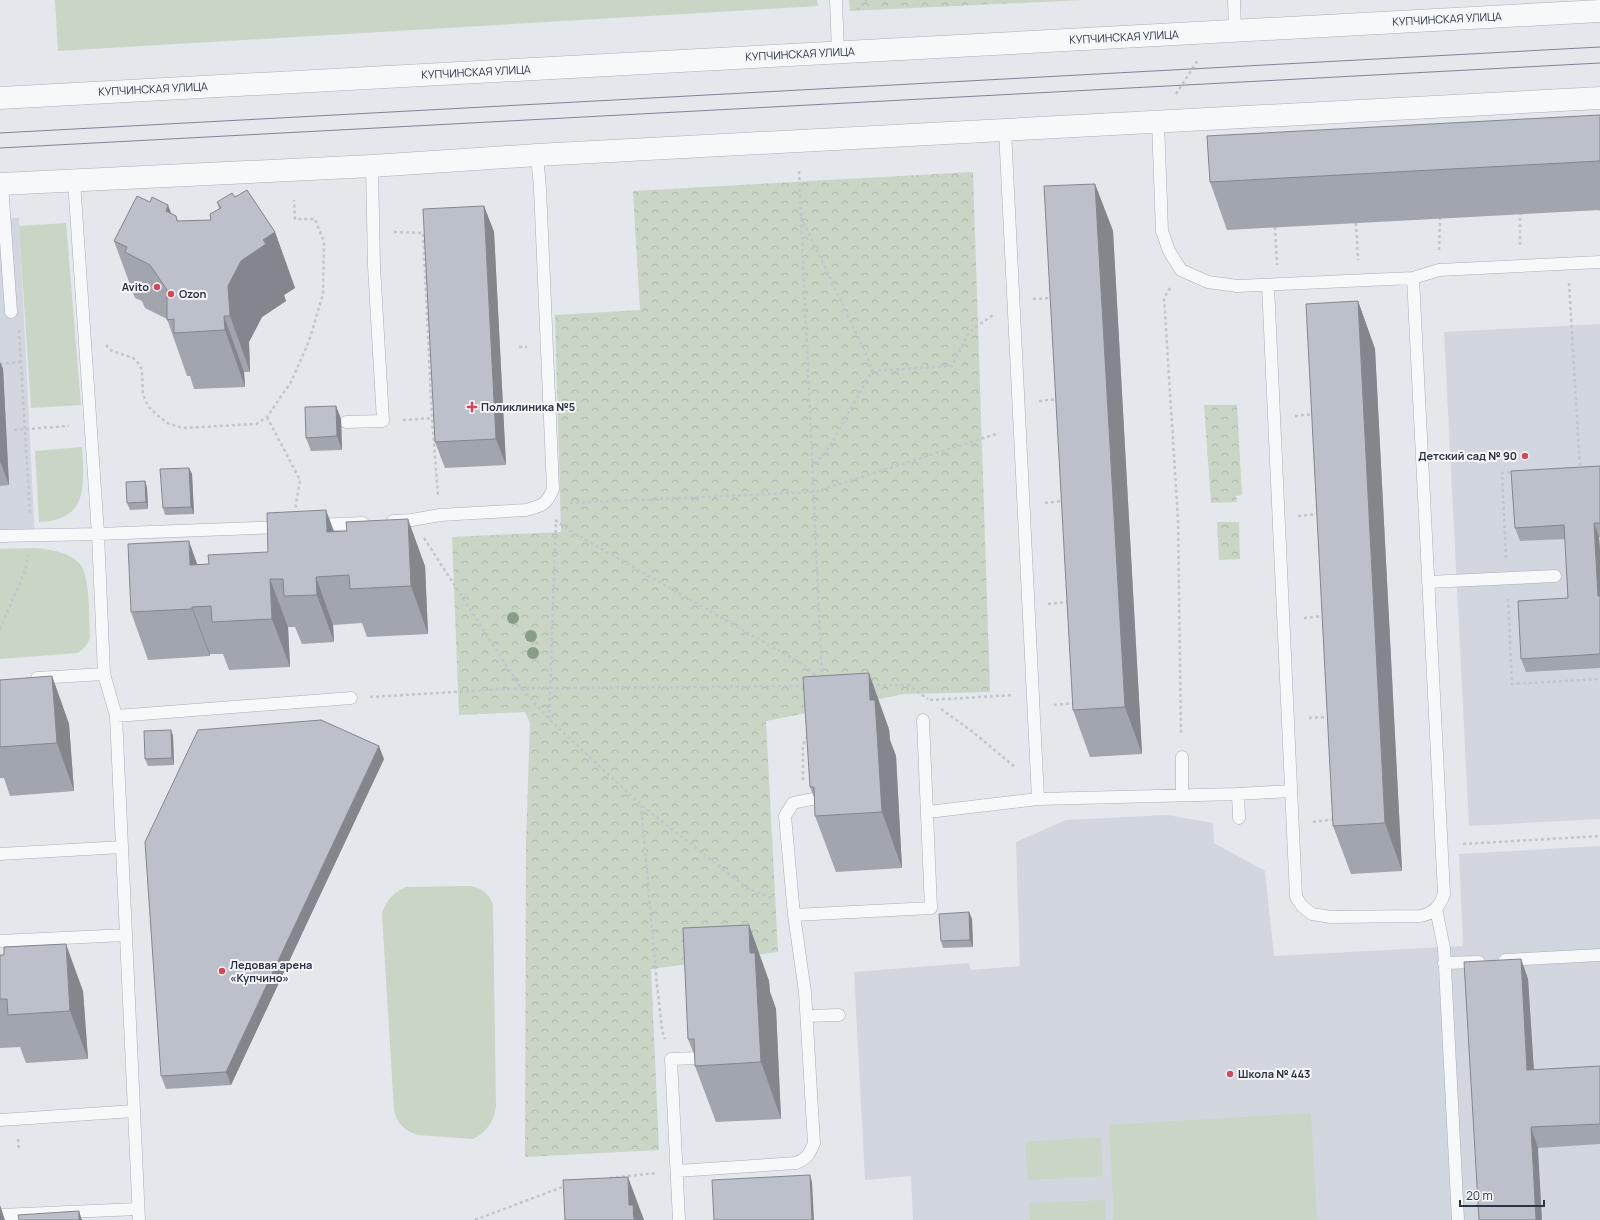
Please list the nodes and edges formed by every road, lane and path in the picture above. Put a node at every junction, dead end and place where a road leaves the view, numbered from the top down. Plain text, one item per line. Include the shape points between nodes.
1 (836, 0) edge
2 (867, 0) edge
3 (1234, 0) edge
4 (858, 9) dead end
5 (1600, 11) edge
6 (1225, 31) junction
7 (838, 52) junction
8 (0, 98) edge
9 (1600, 98) edge
10 (1158, 122) junction
11 (1005, 130) junction
12 (537, 155) junction
13 (372, 166) junction
14 (799, 171) dead end
15 (74, 181) junction
16 (1, 184) edge
17 (294, 200) dead end
18 (1520, 214) dead end
19 (801, 216) junction
20 (1440, 218) dead end
21 (1356, 223) dead end
22 (1275, 227) dead end
23 (374, 232) junction
24 (1600, 262) edge
25 (1569, 264) junction
26 (1520, 266) junction
27 (1181, 270) junction
28 (1439, 270) junction
29 (1413, 278) junction
30 (1360, 280) junction
31 (1273, 284) junction
32 (1057, 297) edge
33 (1013, 300) junction
34 (998, 311) dead end
35 (11, 312) joint
36 (103, 343) dead end
37 (21, 362) junction
38 (0, 364) edge
39 (872, 371) junction
40 (1063, 399) edge
41 (1018, 402) junction
42 (1319, 413) edge
43 (267, 417) junction
44 (432, 418) junction
45 (1274, 419) junction
46 (383, 421) junction
47 (346, 422) dead end
48 (90, 425) junction
49 (14, 430) dead end
50 (25, 430) junction
51 (1000, 433) dead end
52 (813, 468) junction
53 (1587, 468) edge
54 (1572, 469) edge
55 (1580, 469) junction
56 (1518, 472) edge
57 (814, 492) junction
58 (1068, 500) edge
59 (565, 504) dead end
60 (1023, 506) junction
61 (1324, 513) edge
62 (440, 515) junction
63 (1279, 517) junction
64 (552, 518) dead end
65 (412, 520) junction
66 (556, 521) junction
67 (296, 526) junction
68 (98, 534) junction
69 (32, 535) junction
70 (0, 536) edge
71 (28, 552) dead end
72 (1555, 576) dead end
73 (1507, 578) junction
74 (1428, 582) junction
75 (1074, 602) edge
76 (1028, 606) junction
77 (1330, 616) edge
78 (1284, 620) junction
79 (0, 629) edge
80 (104, 674) junction
81 (22, 679) edge
82 (1600, 679) edge
83 (813, 686) edge
84 (521, 688) junction
85 (550, 688) junction
86 (995, 696) dead end
87 (351, 698) joint
88 (929, 700) dead end
89 (1080, 703) edge
90 (1033, 706) junction
91 (116, 716) junction
92 (1335, 717) edge
93 (549, 719) junction
94 (923, 720) dead end
95 (1288, 720) junction
96 (811, 730) edge
97 (1182, 757) joint
98 (1291, 791) junction
99 (1238, 794) junction
100 (1182, 795) junction
101 (816, 798) edge
102 (1038, 799) junction
103 (804, 801) junction
104 (641, 805) junction
105 (928, 812) junction
106 (1239, 818) dead end
107 (1340, 819) edge
108 (1293, 823) junction
109 (1600, 836) edge
110 (1442, 846) junction
111 (122, 847) junction
112 (0, 854) edge
113 (1436, 909) junction
114 (794, 914) junction
115 (126, 935) junction
116 (0, 941) edge
117 (1600, 955) edge
118 (1444, 964) junction
119 (839, 1015) dead end
120 (807, 1016) junction
121 (698, 1058) edge
122 (671, 1059) junction
123 (134, 1111) junction
124 (0, 1120) edge
125 (677, 1171) junction
126 (604, 1179) edge
127 (572, 1185) edge
128 (139, 1214) edge
129 (0, 1215) edge
130 (475, 1220) edge
131 (679, 1220) edge
132 (1458, 1220) edge

1 - 7 lane
2 - 4 path
3 - 6 lane
5 - 6 street, КУПЧИНСКАЯ УЛИЦА
6 - 7 street, КУПЧИНСКАЯ УЛИЦА
6 - 10 path
7 - 8 street, КУПЧИНСКАЯ УЛИЦА
9 - 10 street
10 - 11 street
10 - 27 lane via 1162,230 1169,251
11 - 12 street
11 - 33 lane
12 - 13 street
12 - 62 lane via 553,488 548,499 540,506 526,510
13 - 15 street
13 - 23 lane
14 - 19 path
15 - 16 street
15 - 48 lane
16 - 35 lane
17 - 43 path via 295,219 315,219 324,242 323,294 309,341 291,382
18 - 26 path
19 - 39 path
19 - 52 path
20 - 28 path
21 - 30 path
22 - 31 path
23 - 44 path via 423,233
23 - 46 lane
24 - 25 lane
25 - 26 lane
25 - 55 path
26 - 28 lane
27 - 31 lane via 1208,282 1238,286
27 - 97 path via 1164,298 1178,519
28 - 29 lane
29 - 30 lane
29 - 74 lane
30 - 31 lane
31 - 45 lane
32 - 33 path
33 - 41 lane
34 - 39 path via 969,332 952,366
35 - 37 path via 19,326
36 - 43 path via 112,351 133,358 139,364 142,370 143,395 148,406 169,424 183,428 256,424
37 - 38 path
37 - 50 path
39 - 52 path via 830,446
40 - 41 path
41 - 60 lane
42 - 45 path
43 - 67 path via 300,480
44 - 46 path
44 - 62 path
45 - 63 lane
46 - 47 lane
48 - 50 path
48 - 68 lane
49 - 50 path
50 - 69 path
51 - 57 path
52 - 57 path
53 - 55 path
54 - 55 path
56 - 73 path via 1502,473
57 - 59 path
57 - 66 path via 823,682 804,665
58 - 60 path
60 - 76 lane
61 - 63 path
62 - 65 lane
63 - 78 lane
64 - 66 path
65 - 67 lane
65 - 84 path
66 - 85 path
67 - 68 lane
68 - 69 lane
68 - 80 lane
69 - 70 lane
71 - 79 path via 25,572
72 - 73 lane
73 - 74 lane
73 - 82 path via 1512,684
74 - 110 lane
75 - 76 path
76 - 90 lane
77 - 78 path
78 - 95 lane
80 - 81 lane
80 - 91 lane
83 - 85 path
84 - 85 path
84 - 87 path
84 - 93 path
85 - 93 path
86 - 88 path
87 - 91 lane
89 - 90 path
90 - 102 lane
91 - 111 lane
92 - 95 path
93 - 104 path
94 - 105 lane
95 - 98 lane
96 - 103 path via 803,745
97 - 100 lane
98 - 99 lane
98 - 108 lane
99 - 100 lane
99 - 106 lane
100 - 102 lane
101 - 103 lane
102 - 105 lane
103 - 114 lane via 793,803 785,816
104 - 114 path via 747,888 780,902
104 - 122 path via 662,1030
105 - 114 lane via 931,908
107 - 108 path
108 - 113 lane via 1296,897 1312,914 1331,918 1421,916 1431,914
109 - 110 path
110 - 113 lane via 1444,894
111 - 112 lane
111 - 115 lane
113 - 118 lane via 1444,948
114 - 120 lane
115 - 116 lane
115 - 123 lane
117 - 118 lane
118 - 132 lane
119 - 120 lane
120 - 125 lane via 814,1142 811,1152 805,1159 796,1163
121 - 122 lane
122 - 125 lane
123 - 124 lane
123 - 128 lane
125 - 126 path
125 - 131 lane
127 - 130 path
128 - 129 lane

